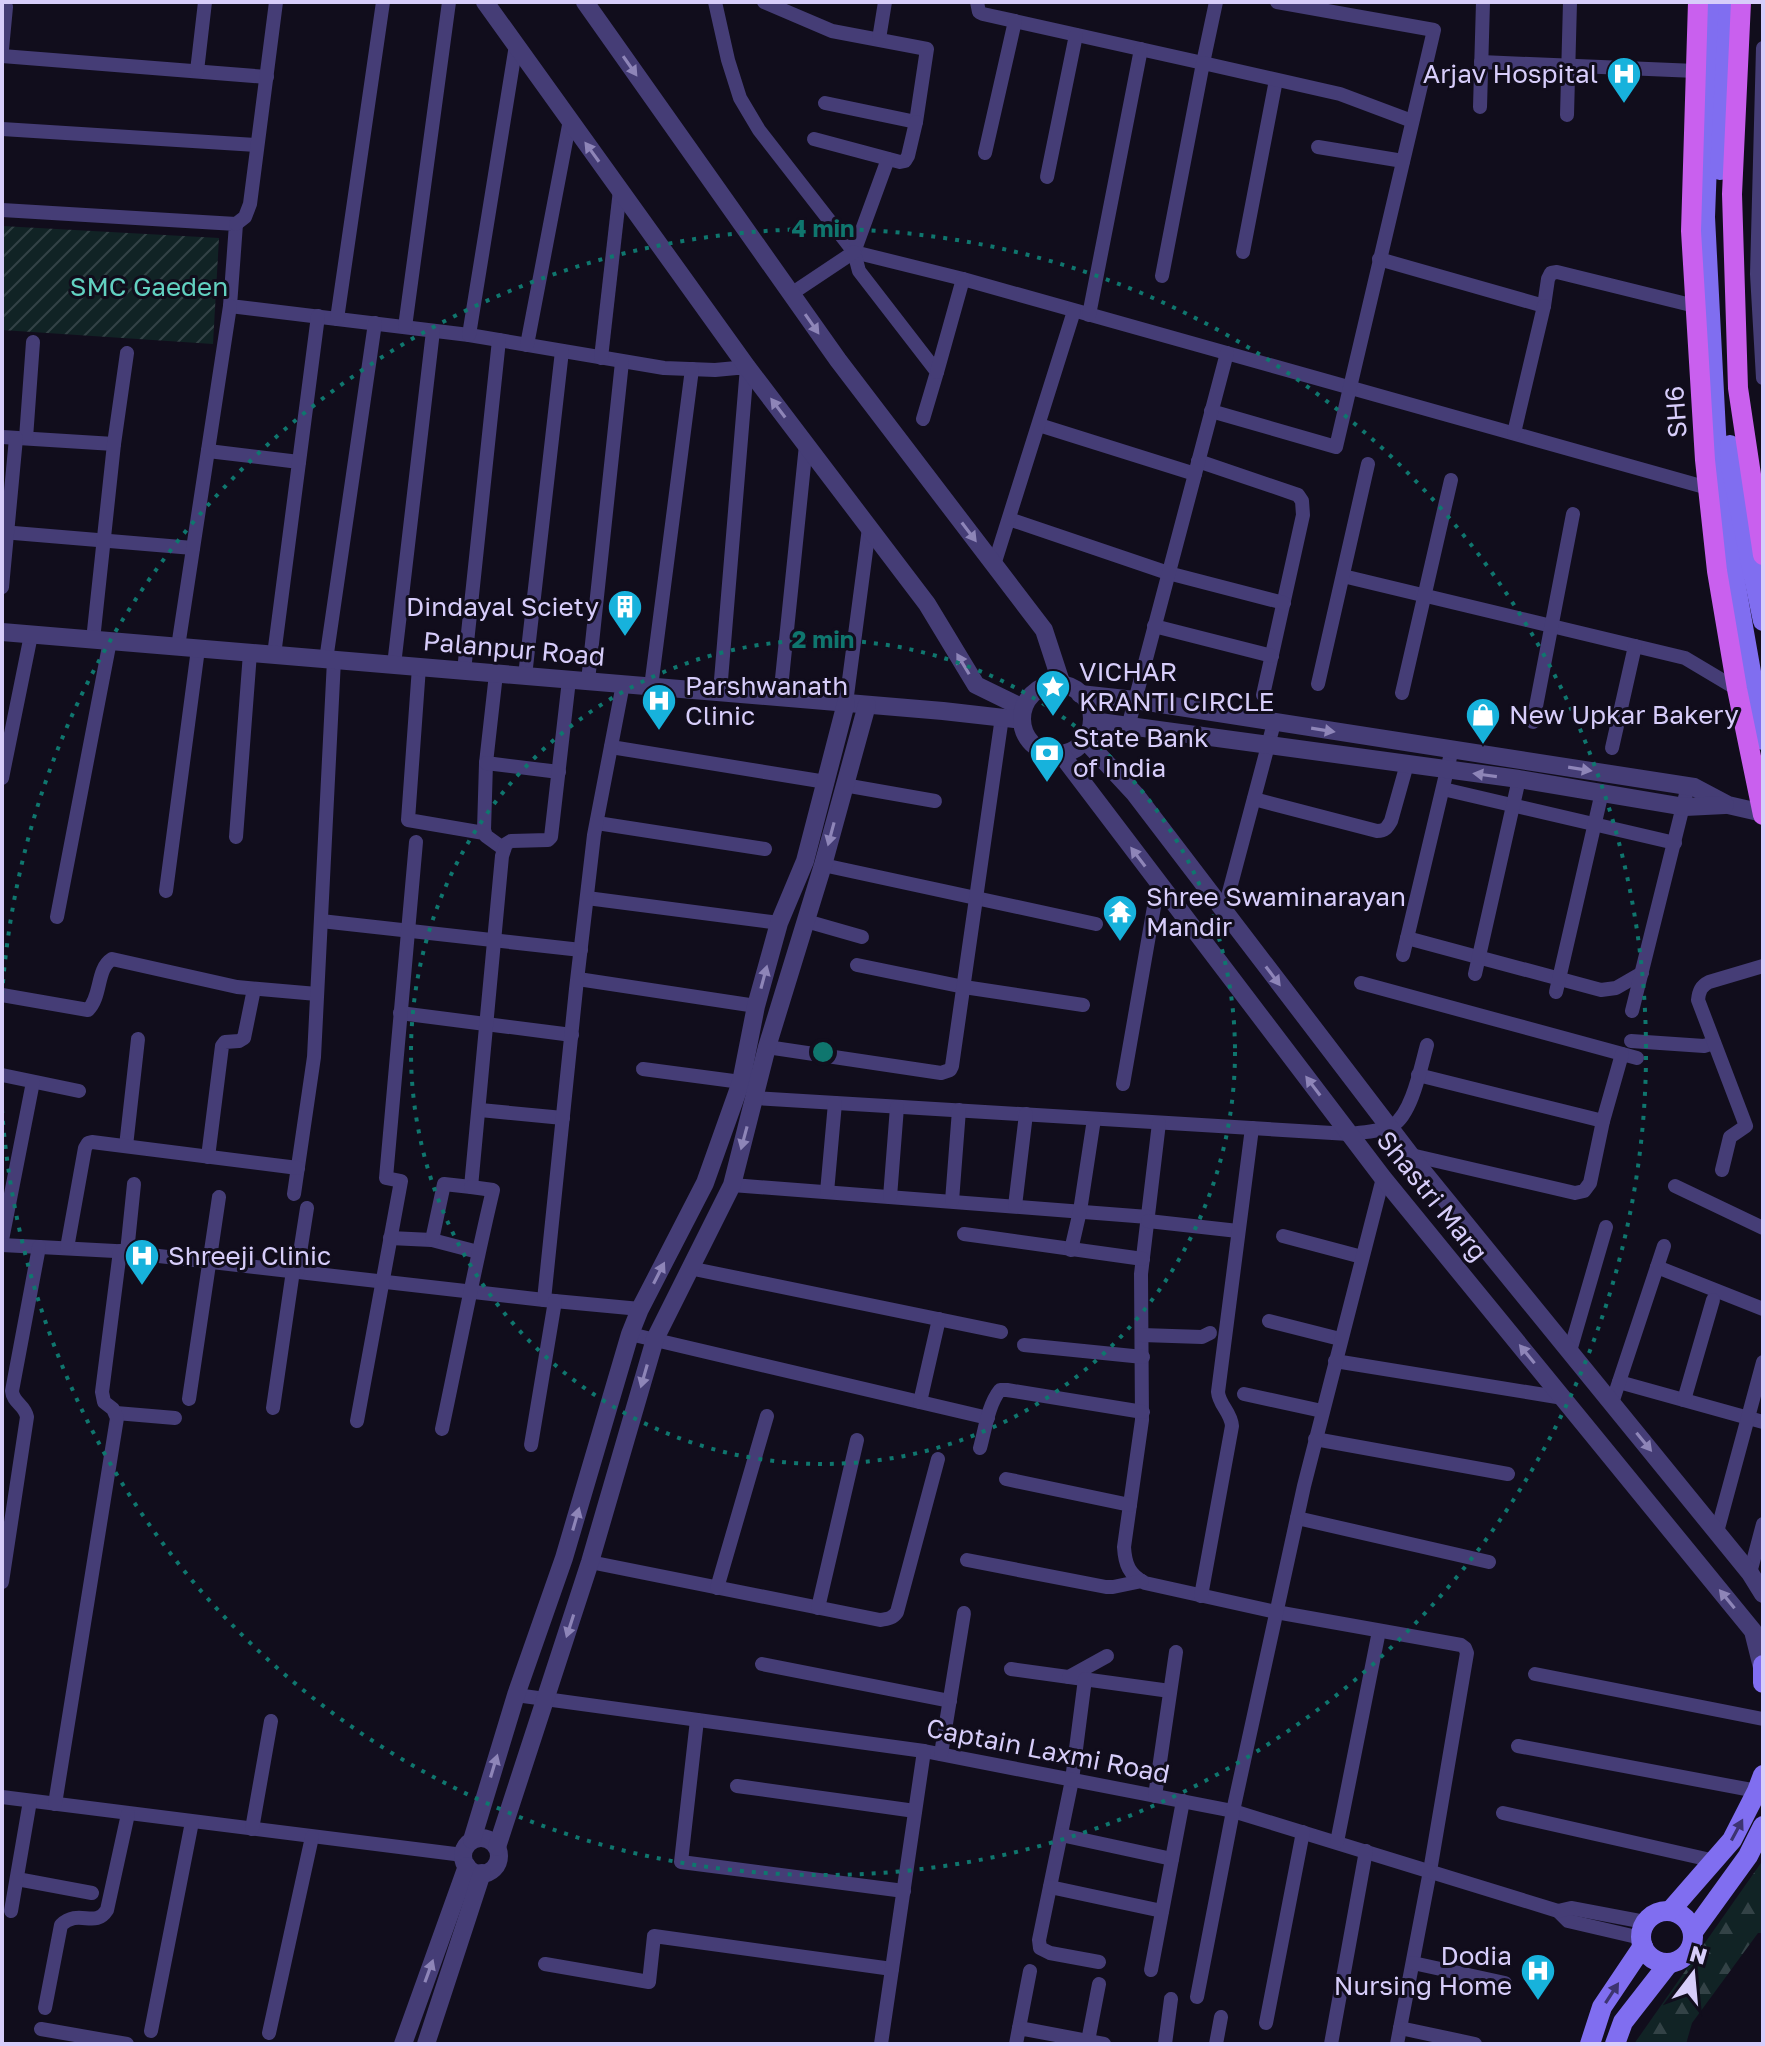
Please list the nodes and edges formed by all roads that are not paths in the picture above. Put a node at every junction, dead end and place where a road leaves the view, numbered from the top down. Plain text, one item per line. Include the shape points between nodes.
1 (205, 2) edge
2 (276, 2) edge
3 (383, 2) edge
4 (449, 2) edge
5 (485, 2) edge
6 (585, 2) edge
7 (715, 2) edge
8 (764, 2) edge
9 (885, 2) edge
10 (977, 2) edge
11 (1216, 2) edge
12 (1277, 2) edge
13 (1483, 2) edge
14 (1570, 2) edge
15 (1698, 2) edge
16 (1713, 2) edge
17 (1729, 2) edge
18 (1741, 2) edge
19 (6, 7) dead end
20 (1015, 21) junction
21 (1076, 35) junction
22 (879, 39) junction
23 (516, 45) junction
24 (1763, 48) edge
25 (2, 49) edge
26 (1141, 49) junction
27 (2, 56) edge
28 (1481, 62) junction
29 (1203, 63) junction
30 (1568, 65) junction
31 (197, 71) junction
32 (1696, 71) junction
33 (267, 77) junction
34 (1276, 80) junction
35 (825, 103) dead end
36 (1480, 107) dead end
37 (1567, 115) dead end
38 (570, 120) junction
39 (1412, 121) junction
40 (916, 122) junction
41 (2, 129) edge
42 (814, 139) dead end
43 (257, 145) junction
44 (1318, 147) dead end
45 (985, 153) dead end
46 (888, 159) junction
47 (1403, 161) junction
48 (1047, 177) dead end
49 (620, 190) junction
50 (1761, 206) edge
51 (2, 210) edge
52 (236, 224) junction
53 (854, 252) junction
54 (1243, 252) dead end
55 (1379, 259) junction
56 (1735, 275) junction
57 (1760, 275) edge
58 (1162, 276) dead end
59 (963, 279) junction
60 (791, 294) junction
61 (230, 306) junction
62 (1544, 306) junction
63 (1695, 306) junction
64 (1082, 313) junction
65 (318, 316) junction
66 (337, 319) junction
67 (375, 323) junction
68 (405, 327) junction
69 (433, 331) junction
70 (469, 335) junction
71 (499, 340) junction
72 (33, 342) dead end
73 (527, 345) junction
74 (562, 351) junction
75 (127, 353) dead end
76 (1227, 353) junction
77 (601, 358) junction
78 (622, 362) junction
79 (747, 367) junction
80 (1737, 368) junction
81 (692, 369) junction
82 (1763, 371) edge
83 (937, 372) junction
84 (1349, 387) junction
85 (1211, 411) junction
86 (923, 419) dead end
87 (1039, 425) junction
88 (1514, 433) junction
89 (15, 438) edge
90 (114, 444) junction
91 (806, 445) junction
92 (208, 451) junction
93 (299, 462) junction
94 (1368, 464) dead end
95 (1196, 468) junction
96 (1451, 480) dead end
97 (1708, 488) junction
98 (1573, 514) dead end
99 (1009, 519) junction
100 (869, 528) junction
101 (5, 532) edge
102 (104, 540) junction
103 (193, 548) junction
104 (1763, 555) edge
105 (994, 565) junction
106 (1168, 573) junction
107 (1343, 576) junction
108 (2, 587) edge
109 (1425, 595) junction
110 (1284, 603) junction
111 (1763, 621) edge
112 (1154, 626) junction
113 (1552, 626) junction
114 (2, 632) edge
115 (31, 635) junction
116 (102, 641) junction
117 (1635, 646) junction
118 (178, 647) junction
119 (198, 649) junction
120 (250, 653) junction
121 (274, 655) junction
122 (1272, 656) junction
123 (330, 660) junction
124 (394, 665) junction
125 (419, 667) junction
126 (464, 671) junction
127 (496, 674) junction
128 (525, 676) junction
129 (579, 681) junction
130 (623, 684) junction
131 (1318, 684) dead end
132 (1062, 685) junction
133 (651, 687) junction
134 (1737, 689) junction
135 (720, 692) junction
136 (1402, 693) dead end
137 (1080, 694) junction
138 (1263, 695) dead end
139 (780, 698) junction
140 (1135, 700) junction
141 (846, 703) junction
142 (867, 705) junction
143 (1023, 714) junction
144 (1002, 717) junction
145 (1092, 721) junction
146 (1533, 722) dead end
147 (1274, 723) junction
148 (1128, 727) junction
149 (1085, 740) junction
150 (1763, 740) edge
151 (1268, 745) junction
152 (611, 747) junction
153 (1612, 748) dead end
154 (1452, 749) junction
155 (1061, 754) junction
156 (486, 763) junction
157 (1407, 764) junction
158 (1447, 769) junction
159 (559, 772) junction
160 (2, 778) edge
161 (1519, 779) junction
162 (835, 784) junction
163 (1688, 786) junction
164 (1443, 789) junction
165 (1602, 792) junction
166 (1254, 799) junction
167 (935, 801) dead end
168 (1728, 805) junction
169 (1512, 807) junction
170 (1685, 807) junction
171 (1763, 813) edge
172 (597, 823) junction
173 (1596, 825) junction
174 (484, 833) junction
175 (236, 837) dead end
176 (416, 842) dead end
177 (1675, 843) junction
178 (504, 849) junction
179 (765, 849) dead end
180 (823, 865) junction
181 (1158, 884) junction
182 (166, 891) dead end
183 (587, 898) junction
184 (976, 898) junction
185 (1224, 911) junction
186 (57, 917) dead end
187 (321, 921) junction
188 (806, 921) junction
189 (779, 923) junction
190 (1096, 924) dead end
191 (408, 930) junction
192 (862, 937) dead end
193 (1407, 938) junction
194 (495, 941) junction
195 (581, 950) junction
196 (1403, 955) dead end
197 (1479, 957) junction
198 (857, 965) dead end
199 (1763, 966) edge
200 (1642, 973) junction
201 (1475, 974) dead end
202 (578, 979) junction
203 (1361, 983) dead end
204 (1558, 985) junction
205 (964, 987) junction
206 (254, 989) junction
207 (317, 994) junction
208 (2, 995) edge
209 (1083, 1005) dead end
210 (756, 1006) junction
211 (1632, 1011) dead end
212 (400, 1013) junction
213 (487, 1023) junction
214 (572, 1035) junction
215 (138, 1039) dead end
216 (1631, 1041) dead end
217 (1714, 1043) junction
218 (1427, 1045) dead end
219 (767, 1047) junction
220 (1622, 1054) junction
221 (1637, 1058) dead end
222 (643, 1069) dead end
223 (2, 1075) edge
224 (1418, 1075) junction
225 (33, 1082) junction
226 (741, 1082) junction
227 (1123, 1084) dead end
228 (79, 1091) dead end
229 (755, 1098) junction
230 (835, 1103) junction
231 (897, 1107) junction
232 (480, 1110) junction
233 (959, 1110) junction
234 (1026, 1114) junction
235 (563, 1118) junction
236 (1094, 1119) junction
237 (1603, 1121) junction
238 (1159, 1123) junction
239 (1252, 1128) junction
240 (1390, 1128) junction
241 (1349, 1134) junction
242 (126, 1146) junction
243 (1411, 1155) junction
244 (208, 1157) junction
245 (298, 1168) junction
246 (1722, 1170) dead end
247 (1383, 1178) junction
248 (134, 1184) dead end
249 (732, 1185) junction
250 (1675, 1186) dead end
251 (471, 1187) junction
252 (827, 1192) junction
253 (294, 1194) dead end
254 (219, 1197) dead end
255 (890, 1197) junction
256 (952, 1201) junction
257 (1015, 1206) junction
258 (307, 1208) dead end
259 (1080, 1211) junction
260 (1148, 1219) junction
261 (1606, 1227) dead end
262 (1763, 1228) edge
263 (1238, 1231) junction
264 (964, 1234) dead end
265 (1283, 1236) dead end
266 (390, 1238) junction
267 (432, 1240) junction
268 (2, 1243) edge
269 (1664, 1246) dead end
270 (39, 1247) junction
271 (67, 1248) junction
272 (1071, 1250) junction
273 (124, 1252) junction
274 (478, 1252) junction
275 (1362, 1257) junction
276 (1143, 1259) junction
277 (210, 1261) junction
278 (1675, 1263) dead end
279 (1657, 1267) junction
280 (689, 1268) junction
281 (295, 1272) junction
282 (382, 1282) junction
283 (472, 1292) junction
284 (1713, 1300) dead end
285 (550, 1301) junction
286 (640, 1309) junction
287 (1763, 1309) edge
288 (939, 1319) junction
289 (1269, 1321) dead end
290 (1001, 1332) dead end
291 (1210, 1333) dead end
292 (630, 1334) junction
293 (1142, 1335) junction
294 (655, 1339) junction
295 (1340, 1339) junction
296 (1024, 1345) dead end
297 (1570, 1351) junction
298 (1143, 1357) junction
299 (1335, 1361) junction
300 (1763, 1362) edge
301 (1619, 1382) junction
302 (1244, 1394) dead end
303 (1563, 1398) junction
304 (189, 1399) dead end
305 (1684, 1400) junction
306 (920, 1402) junction
307 (1612, 1403) junction
308 (273, 1408) dead end
309 (1322, 1411) junction
310 (1143, 1412) junction
311 (116, 1413) junction
312 (767, 1416) dead end
313 (175, 1418) dead end
314 (988, 1418) junction
315 (1756, 1420) edge
316 (357, 1421) dead end
317 (442, 1429) dead end
318 (1315, 1439) junction
319 (857, 1440) dead end
320 (531, 1445) dead end
321 (980, 1448) dead end
322 (938, 1459) dead end
323 (1508, 1474) dead end
324 (1006, 1479) dead end
325 (1130, 1505) junction
326 (1297, 1518) junction
327 (1763, 1524) edge
328 (1717, 1532) junction
329 (967, 1560) dead end
330 (590, 1562) junction
331 (1489, 1562) dead end
332 (1750, 1573) junction
333 (1142, 1581) junction
334 (2, 1582) edge
335 (717, 1588) junction
336 (1763, 1594) edge
337 (1201, 1596) junction
338 (818, 1608) junction
339 (1276, 1612) junction
340 (964, 1613) dead end
341 (1379, 1631) junction
342 (1176, 1652) dead end
343 (1107, 1656) dead end
344 (762, 1664) dead end
345 (1763, 1666) edge
346 (1011, 1669) dead end
347 (1535, 1674) dead end
348 (1069, 1677) junction
349 (1085, 1679) junction
350 (1763, 1683) edge
351 (1170, 1691) junction
352 (516, 1695) junction
353 (547, 1699) junction
354 (950, 1701) junction
355 (1763, 1719) edge
356 (697, 1720) junction
357 (271, 1721) dead end
358 (1518, 1746) dead end
359 (924, 1751) junction
360 (941, 1754) junction
361 (1072, 1780) junction
362 (1760, 1783) edge
363 (737, 1786) dead end
364 (1155, 1796) junction
365 (2, 1797) edge
366 (30, 1801) junction
367 (1183, 1801) junction
368 (55, 1804) junction
369 (915, 1811) junction
370 (1233, 1811) junction
371 (1503, 1813) dead end
372 (128, 1814) junction
373 (192, 1822) junction
374 (1763, 1826) edge
375 (252, 1829) junction
376 (1303, 1832) junction
377 (1061, 1835) junction
378 (312, 1837) junction
379 (1337, 1842) junction
380 (497, 1847) junction
381 (1366, 1851) junction
382 (471, 1859) junction
383 (1172, 1859) junction
384 (1715, 1861) junction
385 (1430, 1871) junction
386 (17, 1879) junction
387 (1050, 1887) junction
388 (904, 1891) junction
389 (92, 1893) dead end
390 (11, 1911) dead end
391 (1162, 1911) junction
392 (1670, 1911) junction
393 (1693, 1932) junction
394 (1643, 1936) junction
395 (1099, 1962) dead end
396 (1413, 1963) junction
397 (1669, 1963) junction
398 (545, 1964) dead end
399 (892, 1969) junction
400 (1151, 1970) dead end
401 (1030, 1971) dead end
402 (1505, 1983) dead end
403 (1099, 1984) dead end
404 (1197, 1997) dead end
405 (1171, 1999) dead end
406 (45, 2008) dead end
407 (1221, 2017) dead end
408 (1266, 2023) dead end
409 (1019, 2028) junction
410 (1400, 2028) junction
411 (41, 2029) dead end
412 (151, 2031) dead end
413 (269, 2033) dead end
414 (1088, 2041) junction
415 (127, 2044) edge
416 (403, 2044) edge
417 (426, 2044) edge
418 (881, 2044) edge
419 (1016, 2044) edge
420 (1104, 2044) edge
421 (1165, 2044) edge
422 (1216, 2044) edge
423 (1331, 2044) edge
424 (1397, 2044) edge
425 (1475, 2044) edge
426 (1590, 2044) edge
427 (1615, 2044) edge

1 - 31 street
2 - 33 street
3 - 66 street
4 - 68 street
5 - 23 street
6 -> 60 street
7 - 53 street via 740,98
8 - 22 street via 832,31
9 - 22 street
10 - 20 street via 983,14
11 - 29 street
12 - 39 street via 1434,30
13 - 28 street
14 - 30 street
15 - 32 main road, SH6
16 - 150 main road via 1705,217 1719,490
17 - 111 main road via 1719,254 1731,467
18 - 56 main road via 1732,194
19 - 25 street
20 - 21 street
20 - 45 street
21 - 26 street
21 - 48 street
22 - 40 street via 927,49
23 - 38 street
23 - 70 street
24 - 50 street
26 - 29 street
26 - 64 street
27 - 31 street
28 - 30 street
28 - 36 street
29 - 34 street
29 - 58 street
30 - 32 street
30 - 37 street
31 - 33 street
32 - 63 main road, SH6 via 1691,231
33 - 43 street
34 - 39 street via 1340,94
34 - 54 street
35 - 40 street
49 -> 38 street
38 - 73 street
39 - 47 street
40 - 46 street via 905,161
41 - 43 street
42 - 46 street
43 - 52 street via 250,204
44 - 47 street
46 - 53 street
47 - 55 street
49 - 77 street
49 - 79 street
50 - 57 street
51 - 52 street
52 - 61 street
53 - 59 street
53 - 60 street
53 - 83 street via 859,271
55 - 62 street
55 - 84 street
56 - 57 street
56 - 80 main road
57 - 82 street
59 - 64 street
59 - 83 street
60 -> 105 street
61 - 65 street
61 - 92 street
62 - 63 street via 1548,279 1557,272
62 - 88 street
63 - 97 main road, SH6
64 - 76 street
64 - 87 street
65 - 66 street
65 - 93 street
66 - 67 street
67 - 68 street
67 - 123 street
68 - 69 street
69 - 70 street
69 - 124 street
70 - 71 street
71 - 73 street
71 - 126 street
72 - 89 street
73 - 74 street
74 - 77 street
74 - 128 street
75 - 90 street
76 - 84 street
76 - 85 street
77 - 78 street
78 - 81 street
78 - 129 street
79 - 81 street
91 -> 79 street
79 - 135 street
80 - 82 street
80 - 104 main road
81 - 133 street
83 - 86 street
84 - 85 street via 1336,447
84 - 88 street
85 - 95 street
87 - 95 street
87 - 99 street
88 - 97 street
89 - 90 street
89 - 101 street
90 - 102 street
91 - 100 street
91 - 139 street
92 - 93 street
92 - 103 street
93 - 121 street
94 - 107 street
95 - 106 street
95 - 110 street via 1298,495 1302,501
96 - 109 street
97 - 134 main road, SH6
98 - 113 street
99 - 105 street
99 - 106 street
100 - 141 street
143 -> 100 street via 976,685 927,604
101 - 102 street
101 - 108 street
102 - 103 street
102 - 116 street
103 - 118 street
105 - 132 street via 1044,630
106 - 110 street
106 - 112 street
107 - 109 street
107 - 131 street
109 - 113 street
109 - 136 street
110 - 122 street
112 - 122 street
112 - 140 street
113 - 117 street
113 - 146 street
114 - 115 street, Palanpur Road
115 - 116 street, Palanpur Road
115 - 160 street
116 - 118 street, Palanpur Road
116 - 186 street
117 - 134 street via 1685,658
117 - 153 street
118 - 119 street, Palanpur Road
119 - 120 street, Palanpur Road
119 - 182 street
120 - 121 street, Palanpur Road
120 - 175 street
121 - 123 street, Palanpur Road
122 - 138 street
123 - 124 street, Palanpur Road
123 - 187 street
124 - 125 street, Palanpur Road
125 - 126 street, Palanpur Road
125 - 174 street via 408,820
126 - 127 street, Palanpur Road
127 - 128 street, Palanpur Road
127 - 156 street
128 - 129 street, Palanpur Road
129 - 130 street, Palanpur Road
129 - 159 street
130 - 133 street, Palanpur Road
130 - 152 street
132 - 137 street
132 - 143 street via 1034,692
133 - 135 street, Palanpur Road
134 - 171 main road, SH6
135 - 139 street, Palanpur Road
137 - 140 street
137 - 145 street
139 - 141 street, Palanpur Road
140 - 147 street
140 - 148 street
141 - 142 street, Palanpur Road
141 - 162 street
142 - 144 street, Palanpur Road
142 - 162 street
143 - 144 street, Palanpur Road
143 - 155 street via 1030,741 1038,749
144 - 184 street
145 - 148 street
145 - 149 street
147 - 151 street
147 -> 154 street
148 - 151 street
149 - 155 street
149 - 185 street, Shastri Marg via 1135,794
151 - 157 street
151 - 166 street
152 - 162 street
152 - 172 street
154 - 158 street
154 -> 163 street
181 -> 155 street, Shastri Marg
156 - 159 street
156 - 174 street
157 - 158 street
157 - 166 street via 1391,821 1383,831
161 -> 158 street
158 - 164 street
159 - 178 street via 551,837 511,841
161 - 165 street
161 - 169 street
162 - 167 street
162 -> 180 street
162 - 189 street
163 - 168 street
163 - 170 street
164 - 169 street
164 - 193 street
165 - 170 street
165 - 173 street
166 - 185 street
168 - 170 street
168 - 171 street
169 - 173 street
169 - 197 street
170 - 177 street
172 - 179 street
172 - 183 street
173 - 177 street
173 - 204 street
174 - 178 street
176 - 191 street
177 - 200 street
178 - 194 street
180 - 184 street
180 - 188 street
181 - 227 street
241 -> 181 street, Shastri Marg
183 - 189 street
183 - 195 street
184 - 190 street
184 - 205 street
185 -> 240 street, Shastri Marg
187 - 191 street
187 - 207 street
188 - 192 street
188 - 219 street
210 -> 189 street
191 - 194 street
191 - 212 street
193 - 196 street
193 - 197 street
194 - 195 street
194 - 213 street
195 - 202 street
197 - 201 street
197 - 204 street
198 - 205 street
199 - 217 street via 1709,982 1699,992
200 - 204 street via 1616,988
200 - 211 street
202 - 210 street
202 - 214 street
203 - 220 street
205 - 209 street
205 - 219 street via 952,1066 946,1072
206 - 207 street
206 - 208 street via 112,959 105,964 95,1003 88,1010
206 - 244 street via 244,1038 222,1046
207 - 245 street
210 - 226 street
212 - 213 street
212 - 266 street via 386,1178 401,1181
213 - 214 street
213 - 232 street
214 - 235 street
215 - 242 street
216 - 217 street
217 - 246 street via 1746,1126 1730,1137
218 - 224 street
219 - 229 street
220 - 221 street
220 - 237 street
222 - 226 street
223 - 225 street
224 - 237 street
224 - 240 street via 1405,1111
225 - 228 street
225 - 268 street
286 -> 226 street via 705,1183
229 - 230 street
229 -> 249 street
230 - 231 street
230 - 252 street
231 - 233 street
231 - 255 street
232 - 235 street
232 - 251 street
233 - 234 street
233 - 256 street
234 - 236 street
234 - 257 street
235 - 285 street
236 - 238 street
236 - 259 street
237 - 243 street via 1590,1183 1575,1193
238 - 239 street
238 - 260 street
239 - 241 street
239 - 263 street
240 - 241 street
240 - 243 street, Shastri Marg
241 - 247 street, Shastri Marg
242 - 244 street
242 - 271 street via 92,1142 85,1148
243 - 297 street, Shastri Marg
244 - 245 street
245 - 253 street
247 - 275 street
303 -> 247 street, Shastri Marg
248 - 273 street
249 - 252 street
249 - 280 street
250 - 262 street
251 - 267 street via 444,1184
251 - 274 street via 493,1190
252 - 255 street
254 - 277 street
255 - 256 street
256 - 257 street
257 - 259 street
258 - 281 street
259 - 260 street
259 - 272 street
260 - 263 street
260 - 276 street
261 - 297 street
263 - 337 street via 1218,1392 1232,1426
264 - 272 street
265 - 275 street
266 - 267 street
266 - 282 street
267 - 274 street
268 - 270 street
269 - 279 street
270 - 271 street
270 - 334 street via 12,1391 27,1417
271 - 273 street
272 - 276 street
273 - 277 street
273 - 311 street via 102,1392
274 - 283 street
275 - 295 street
276 - 293 street
277 - 281 street
277 - 304 street
278 - 279 street
279 - 287 street
279 - 301 street
280 - 288 street
280 - 294 street
281 - 282 street
281 - 308 street
282 - 283 street
282 - 316 street
283 - 285 street
283 - 317 street
284 - 305 street
285 - 286 street
285 - 320 street
286 - 292 street
288 - 290 street
288 - 306 street
289 - 295 street
291 - 293 street
292 - 294 street
352 -> 292 street via 564,1558
293 - 298 street
294 - 306 street
294 -> 330 street
295 - 299 street
296 - 298 street
297 - 307 street, Shastri Marg
298 - 310 street
299 - 303 street
299 - 309 street
300 - 315 street
301 - 305 street
301 - 307 street
302 - 309 street
345 -> 303 street, Shastri Marg via 1753,1631
305 - 315 street
306 - 314 street
307 -> 328 street, Shastri Marg
309 - 318 street
310 - 314 street via 1000,1390
310 - 325 street
311 - 313 street
311 - 368 street
312 - 335 street
314 - 321 street
315 - 328 street
318 - 323 street
318 - 326 street
319 - 338 street
322 - 338 street via 894,1617 880,1620
324 - 325 street
325 - 333 street via 1124,1559
326 - 331 street
326 - 339 street
327 - 332 street
328 - 332 street, Shastri Marg
329 - 333 street via 1106,1587
330 - 335 street
330 -> 353 street
332 - 336 street, Shastri Marg
333 - 337 street
335 - 338 street
337 - 339 street
339 - 341 street
339 - 370 street
340 - 354 street
341 - 379 street
341 - 385 street via 1461,1645 1467,1653
342 - 351 street
343 - 348 street
344 - 354 street
345 - 350 main road
346 - 348 street
347 - 355 street
348 - 349 street
349 - 351 street
349 - 361 street
351 - 364 street
352 - 353 street, Captain Laxmi Road
382 -> 352 street
353 - 356 street, Captain Laxmi Road
353 - 380 street
354 - 360 street
356 - 359 street, Captain Laxmi Road
356 - 388 street via 681,1862
357 - 375 street
358 - 362 street
359 - 360 street, Captain Laxmi Road
359 - 369 street
360 - 361 street, Captain Laxmi Road
361 - 364 street, Captain Laxmi Road
361 - 377 street
384 -> 362 main road via 1732,1840
363 - 369 street
364 - 367 street, Captain Laxmi Road
365 - 366 street
366 - 368 street
366 - 386 street
367 - 370 street, Captain Laxmi Road
367 - 383 street
368 - 372 street
369 - 388 street
370 - 376 street, Captain Laxmi Road
370 - 404 street
371 - 384 street
372 - 373 street
372 - 406 street via 107,1910 99,1919 74,1917 61,1925
373 - 375 street
373 - 412 street
374 - 393 main road via 1748,1856
375 - 378 street
376 - 379 street, Captain Laxmi Road
376 - 408 street
377 - 383 street
377 - 387 street
378 - 382 street
378 - 413 street
379 - 381 street, Captain Laxmi Road
380 - 382 street via 483,1838
380 - 382 street via 493,1869
381 - 385 street, Captain Laxmi Road
381 - 423 street
416 -> 382 street
382 - 417 street
383 - 391 street
384 - 392 main road
385 - 394 street, Captain Laxmi Road via 1558,1911 1568,1921
385 - 396 street
386 - 389 street
386 - 390 street
387 - 391 street
387 - 395 street via 1040,1948
388 - 399 street
391 - 400 street
392 - 393 main road via 1685,1918
392 - 394 main road via 1653,1915
393 - 397 main road via 1691,1949
394 - 397 main road via 1653,1958
426 -> 394 main road via 1602,2007
396 - 402 street
396 - 410 street
397 - 427 main road via 1623,2022
398 - 399 street via 649,1982 654,1936
399 - 418 street
401 - 409 street
403 - 414 street
405 - 421 street
407 - 422 street
409 - 414 street
409 - 419 street
410 - 424 street
410 - 425 street
411 - 415 street
414 - 420 street

